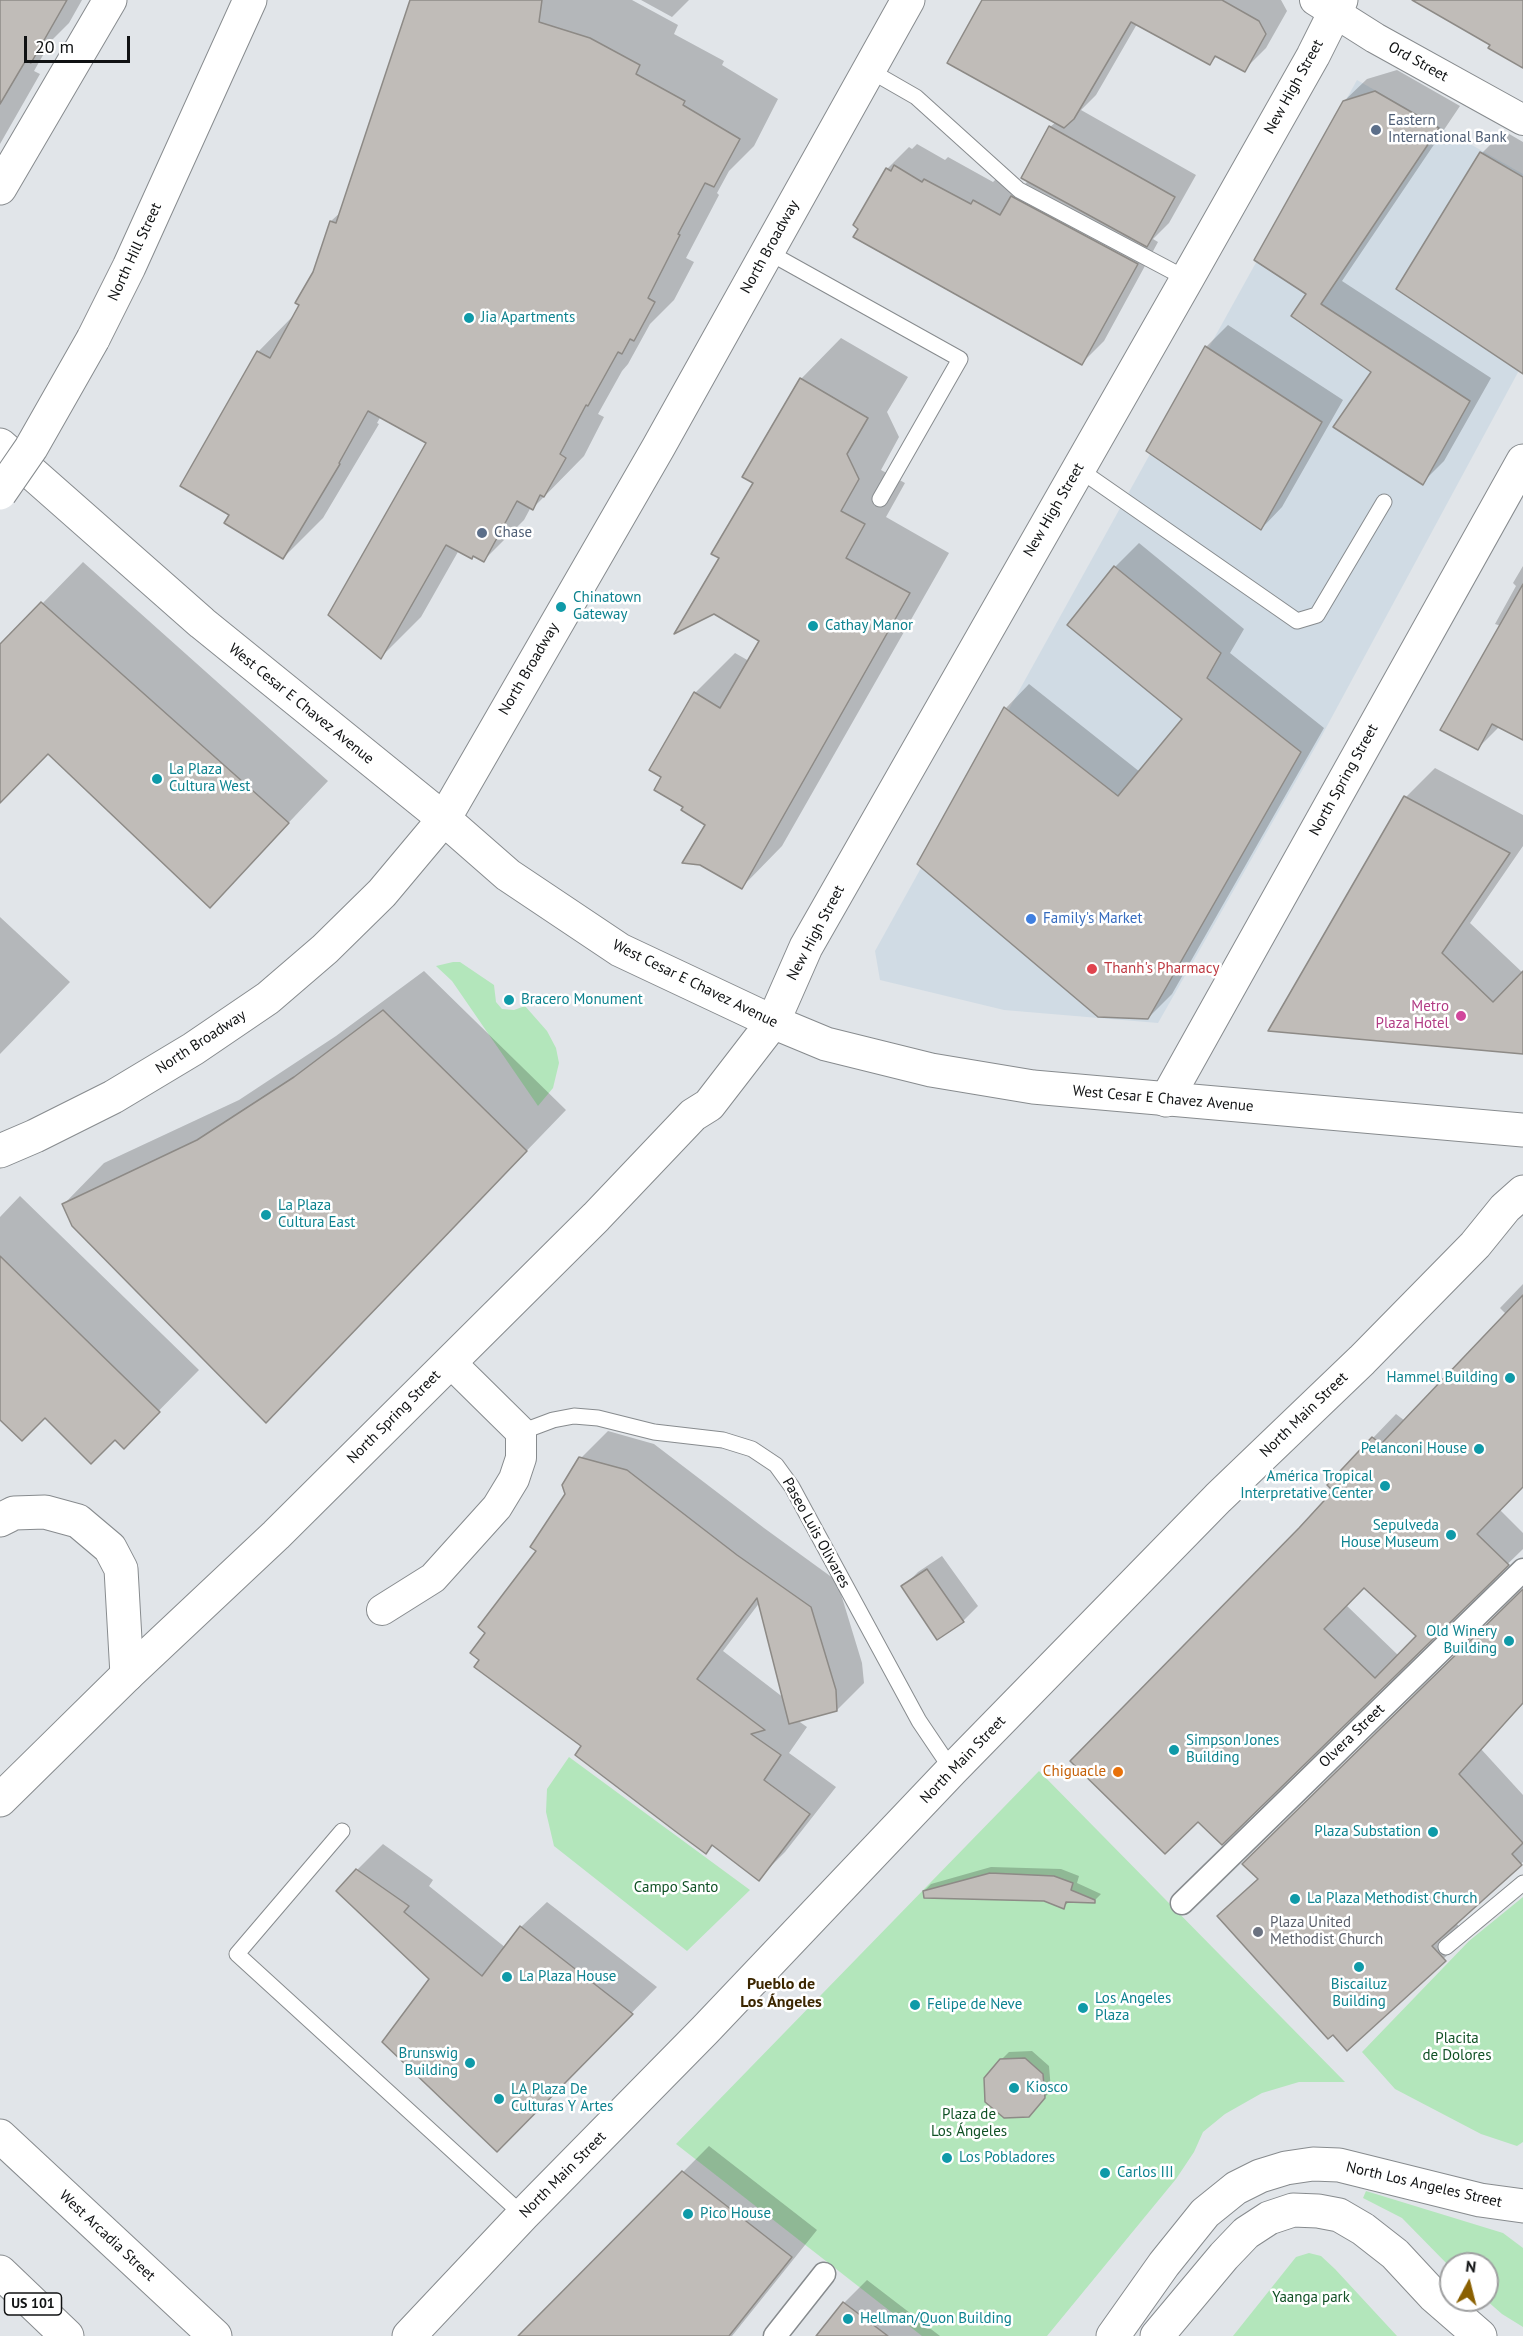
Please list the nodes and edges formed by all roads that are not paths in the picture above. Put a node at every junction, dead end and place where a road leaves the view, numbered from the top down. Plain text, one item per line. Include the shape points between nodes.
1 (110, 0) edge
2 (250, 0) edge
3 (908, 0) edge
4 (1330, 4) edge
5 (869, 70) junction
6 (1523, 120) edge
7 (0, 188) edge
8 (768, 252) junction
9 (1187, 279) junction
10 (0, 444) edge
11 (1523, 461) edge
12 (1077, 468) junction
13 (0, 493) edge
14 (880, 499) dead end
15 (1384, 501) dead end
16 (444, 819) junction
17 (773, 1022) junction
18 (1166, 1100) junction
19 (1523, 1130) edge
20 (0, 1151) edge
21 (1523, 1192) edge
22 (450, 1362) junction
23 (521, 1432) junction
24 (0, 1520) edge
25 (1523, 1569) edge
26 (382, 1610) dead end
27 (127, 1675) junction
28 (952, 1770) junction
29 (0, 1800) edge
30 (342, 1831) dead end
31 (1523, 1883) edge
32 (1182, 1903) dead end
33 (1446, 1947) dead end
34 (0, 2136) edge
35 (1523, 2206) edge
36 (524, 2215) junction
37 (0, 2272) edge
38 (824, 2274) dead end
39 (67, 2336) edge
40 (215, 2336) edge
41 (409, 2336) edge
42 (775, 2336) edge
43 (1113, 2336) edge
44 (1157, 2336) edge
45 (1480, 2336) edge

1 - 7 main road
2 - 13 main road, North Hill Street, bridge via 93,339 31,448
3 - 5 main road, North Broadway
4 - 6 street, Ord Street via 1375,38
4 - 9 main road, New High Street
5 - 8 main road, North Broadway
5 - 9 lane via 915,97 1019,189
8 - 14 lane via 960,359
8 - 16 main road, North Broadway
9 - 12 main road, New High Street
10 - 16 main road, West Cesar E Chavez Avenue via 202,624
11 - 18 main road, North Spring Street
12 - 15 lane via 1297,621 1317,615
12 - 17 main road, New High Street via 806,947
16 - 17 main road, West Cesar E Chavez Avenue via 508,874 620,950
16 - 20 main road, North Broadway via 382,893 268,998 113,1097
17 - 18 main road, West Cesar E Chavez Avenue via 826,1044 931,1070 1033,1087
17 - 22 main road, North Spring Street via 709,1106 693,1115
18 - 19 main road, West Cesar E Chavez Avenue
21 - 28 main road, North Main Street via 1370,1352 1210,1506
22 - 23 street
22 - 27 main road, North Spring Street via 276,1535
23 - 26 street via 521,1458 497,1508 433,1578
23 - 28 lane, Paseo Luis Olivares via 574,1416 598,1418 654,1432 723,1440 752,1449 776,1466 792,1487 919,1721
24 - 27 main road via 14,1513 45,1512 78,1521 110,1548 121,1569
25 - 32 street, Olvera Street
27 - 29 main road, North Spring Street
28 - 36 main road, North Main Street
30 - 36 lane via 237,1954
31 - 33 lane
34 - 40 main road, West Arcadia Street
35 - 43 main road, North Los Angeles Street via 1480,2200 1340,2165 1313,2164 1260,2176 1236,2188 1205,2213
36 - 41 main road, North Main Street
37 - 39 main road, US 101
38 - 42 street
44 - 45 main road via 1246,2233 1269,2218 1293,2210 1339,2215 1363,2229 1395,2254 1434,2296

